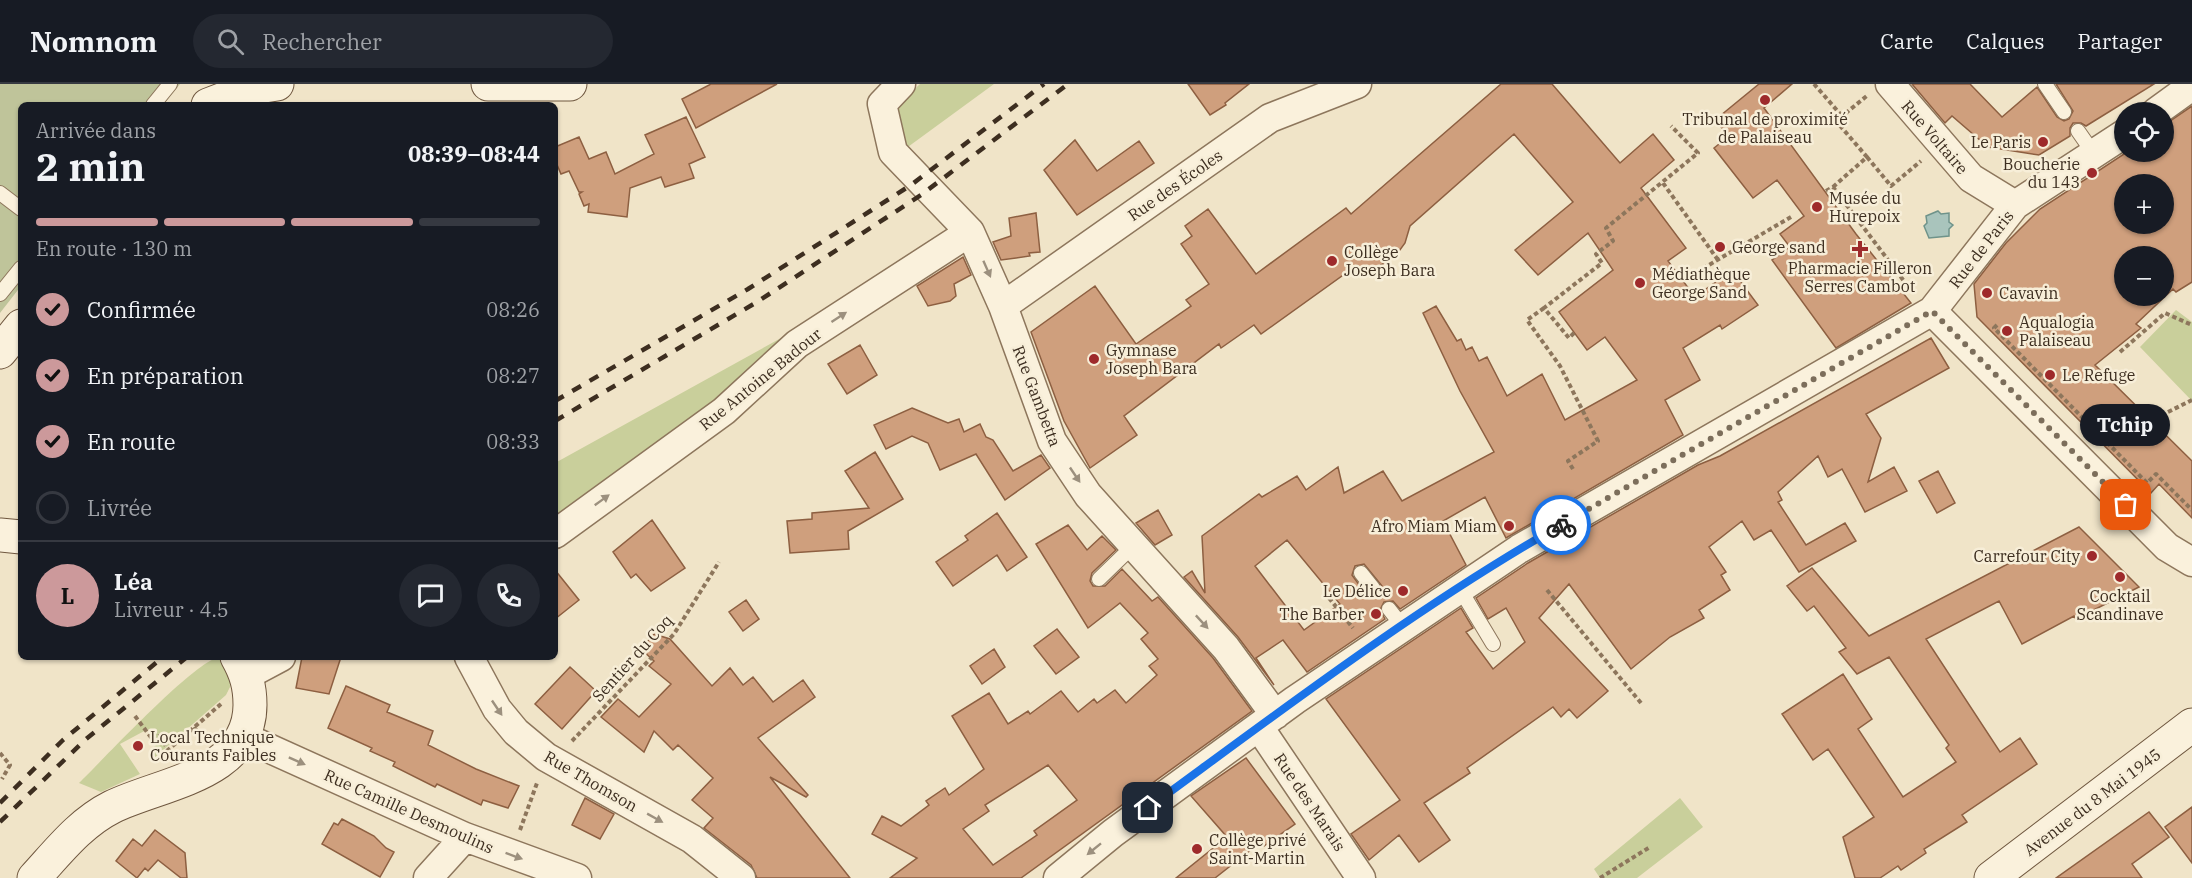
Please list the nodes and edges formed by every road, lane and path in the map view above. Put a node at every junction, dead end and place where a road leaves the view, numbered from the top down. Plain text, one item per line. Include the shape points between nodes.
1 (171, 84) edge
2 (277, 84) edge
3 (488, 84) edge
4 (570, 84) edge
5 (901, 84) edge
6 (1357, 84) edge
7 (1814, 84) edge
8 (2045, 84) edge
9 (2192, 86) edge
10 (1881, 87) edge
11 (156, 102) edge
12 (216, 102) edge
13 (2170, 102) edge
14 (2064, 112) dead end
15 (1842, 116) junction
16 (1671, 126) dead end
17 (2114, 136) edge
18 (1941, 144) junction
19 (1867, 157) junction
20 (1663, 183) junction
21 (1833, 187) junction
22 (1826, 192) dead end
23 (0, 193) edge
24 (2015, 205) junction
25 (18, 207) edge
26 (1791, 217) dead end
27 (970, 232) junction
28 (1718, 260) junction
29 (18, 272) edge
30 (1690, 276) dead end
31 (1910, 289) dead end
32 (0, 294) edge
33 (1003, 306) junction
34 (1544, 308) junction
35 (1932, 311) junction
36 (1997, 325) dead end
37 (2192, 325) edge
38 (18, 330) edge
39 (1575, 333) dead end
40 (0, 352) edge
41 (2120, 352) dead end
42 (2192, 400) edge
43 (2168, 412) dead end
44 (1573, 470) dead end
45 (2192, 510) edge
46 (558, 532) edge
47 (1133, 546) junction
48 (719, 562) dead end
49 (2192, 562) edge
50 (1361, 573) dead end
51 (1099, 579) dead end
52 (1373, 588) dead end
53 (1460, 589) junction
54 (1546, 590) dead end
55 (1329, 598) dead end
56 (1357, 633) dead end
57 (1493, 644) dead end
58 (268, 660) edge
59 (471, 660) edge
60 (242, 666) edge
61 (1641, 703) dead end
62 (135, 716) dead end
63 (1267, 721) junction
64 (2192, 725) edge
65 (244, 737) junction
66 (168, 749) dead end
67 (0, 753) edge
68 (549, 759) junction
69 (2, 779) dead end
70 (519, 832) dead end
71 (465, 837) junction
72 (1650, 847) dead end
73 (34, 878) edge
74 (428, 878) edge
75 (577, 878) edge
76 (741, 878) edge
77 (1059, 878) edge
78 (1361, 878) edge
79 (1600, 878) edge
80 (1991, 878) edge

1 - 11 lane
2 - 12 street via 252,88
3 - 4 street
5 - 27 street, Rue Gambetta via 882,104 893,153
6 - 33 street, Rue des Écoles via 1270,118
7 - 15 path
8 - 14 lane
9 - 13 street
10 - 15 path
10 - 18 street, Rue Voltaire
15 - 19 path via 1836,121
16 - 20 path via 1698,153
17 - 24 street, Rue de Paris via 2086,143
18 - 19 path via 1891,186
18 - 24 street, Rue Voltaire via 1971,178
19 - 21 path
20 - 28 path
20 - 34 path via 1606,228 1613,241 1596,254 1602,263
21 - 22 path
21 - 31 path
23 - 25 lane
24 - 35 street, Rue de Paris
26 - 28 path
27 -> 33 street, Rue Gambetta
46 -> 27 street, Rue Antoine Badour via 724,411 797,344
28 - 30 path
29 - 32 lane
33 -> 47 street, Rue Gambetta via 1052,441 1088,495
34 - 39 path via 1569,338
34 - 44 path via 1527,321 1560,366 1598,441 1568,461
35 - 49 street via 2167,547
35 - 53 street, Rue de Paris via 1519,549
36 - 45 path via 1994,328 2147,483 2156,474
37 - 41 path via 2165,313
38 - 40 street
42 - 43 path
47 - 51 lane
47 -> 63 street, Rue Gambetta via 1226,648
48 - 68 path, Sentier du Coq via 674,634
50 - 52 lane
53 - 57 lane
53 - 63 street, Rue de Paris via 1396,618
54 - 61 path
55 - 56 path
58 - 60 street
59 -> 68 street, Rue Thomson via 497,709 516,732
60 - 65 street via 250,714
62 - 66 path via 152,741 159,736
63 -> 77 street, Rue de Paris via 1113,833
63 - 78 street, Rue des Marais
64 - 80 street, Avenue du 8 Mai 1945
65 -> 71 street, Rue Camille Desmoulins
65 - 73 street via 217,765 112,807 92,819
67 - 69 path via 10,765
68 - 70 path
68 -> 76 street, Rue Thomson via 692,839
71 - 74 street
71 -> 75 street, Rue Camille Desmoulins
72 - 79 path

